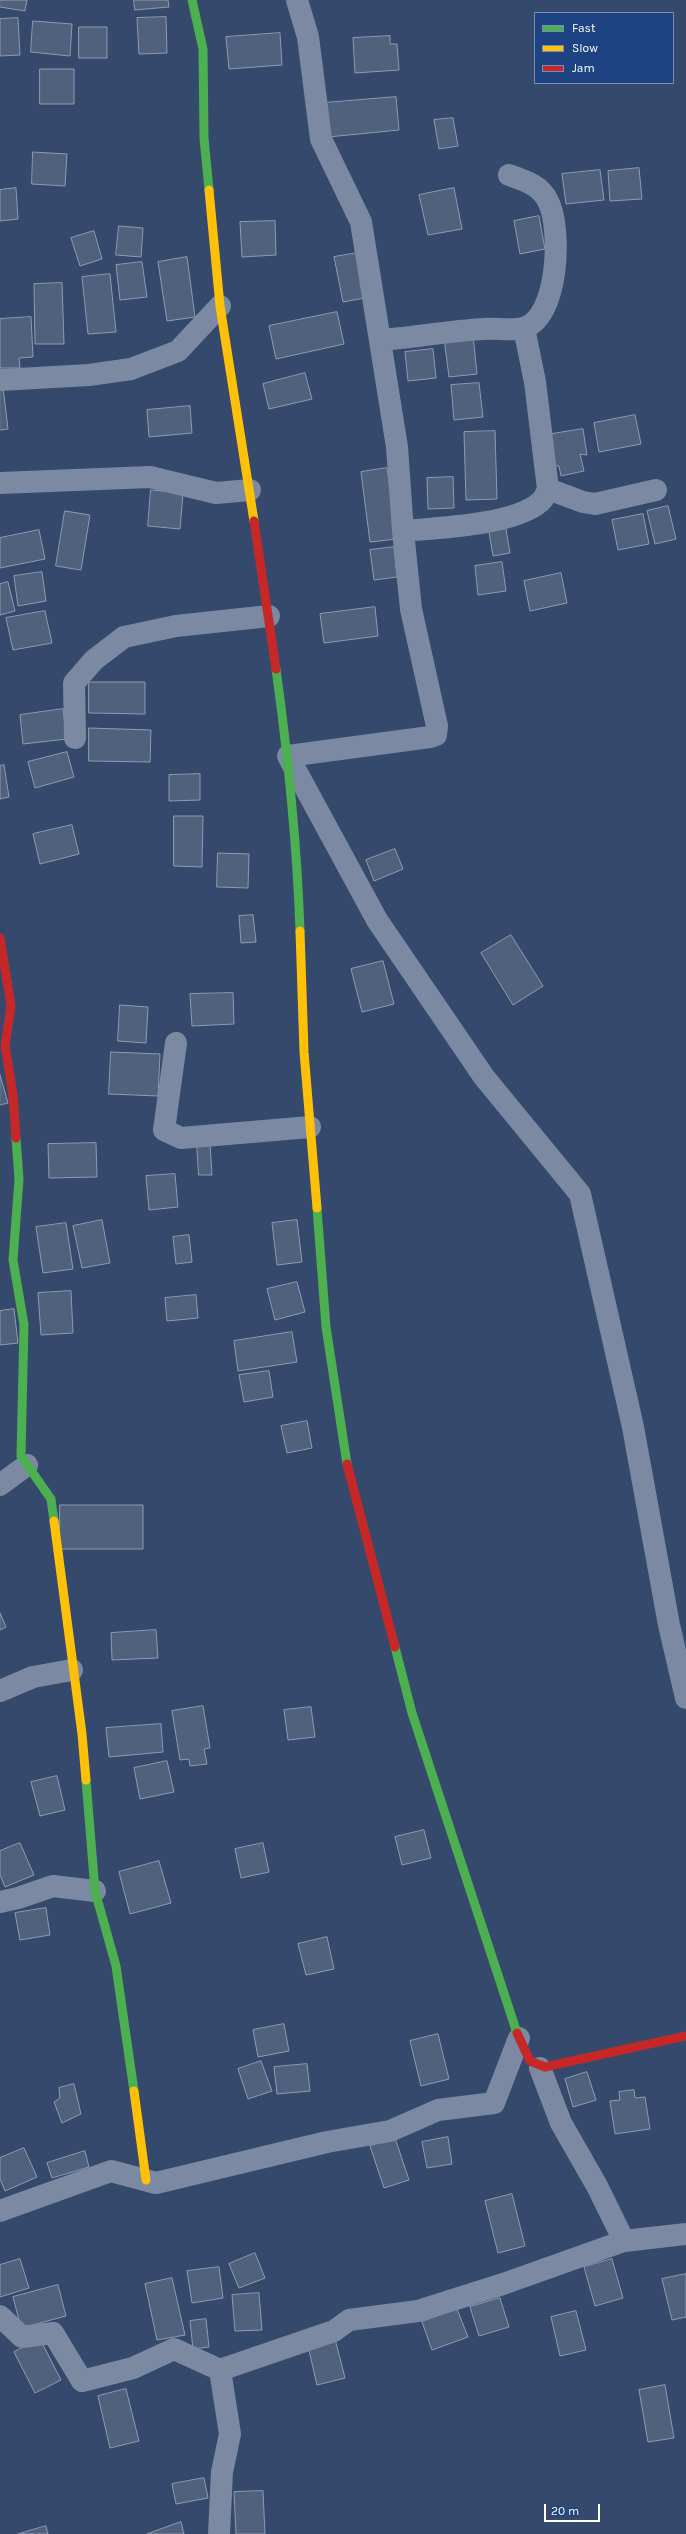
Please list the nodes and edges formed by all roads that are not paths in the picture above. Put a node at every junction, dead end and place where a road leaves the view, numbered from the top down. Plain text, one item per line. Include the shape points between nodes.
1 (192, 0) edge
2 (298, 0) edge
3 (509, 175) dead end
4 (220, 306) junction
5 (524, 328) junction
6 (381, 340) junction
7 (0, 380) edge
8 (0, 482) edge
9 (548, 489) junction
10 (250, 490) junction
11 (656, 490) dead end
12 (403, 531) junction
13 (269, 616) junction
14 (75, 738) dead end
15 (288, 756) junction
16 (0, 938) edge
17 (176, 1043) dead end
18 (310, 1127) junction
19 (27, 1465) junction
20 (0, 1485) edge
21 (72, 1670) junction
22 (0, 1691) edge
23 (686, 1698) edge
24 (95, 1890) junction
25 (0, 1902) edge
26 (686, 2036) edge
27 (519, 2038) junction
28 (540, 2068) junction
29 (146, 2180) junction
30 (0, 2211) edge
31 (686, 2234) edge
32 (624, 2241) junction
33 (0, 2316) edge
34 (220, 2370) junction
35 (219, 2534) edge

1 - 4 street via 203,49 204,138
2 - 6 street via 308,37 321,139 361,222
3 - 5 street via 534,184 549,202 554,230 556,269 549,298 540,318
4 - 7 street via 178,351 131,369 89,375
4 - 10 street
5 - 6 street via 484,329
5 - 9 street via 535,382
6 - 12 street via 397,447
8 - 10 street via 150,477 216,493
9 - 11 street via 595,504
9 - 12 street via 541,502 515,515 468,525
10 - 13 street
12 - 15 street via 412,609 436,735
13 - 14 street via 176,626 124,637 94,660 74,683
13 - 15 street
15 - 18 street via 297,855 304,1052
15 - 23 street via 377,920 484,1077 580,1194 633,1427 669,1625
16 - 19 street via 11,1006 5,1046 13,1096 19,1179 13,1260 24,1325 21,1456
17 - 18 street via 164,1130 181,1138
18 - 27 street via 326,1327 344,1454 412,1713
19 - 20 street
19 - 21 street via 51,1499
21 - 22 street via 33,1677
21 - 24 street via 82,1741
24 - 25 street via 53,1886
24 - 29 street via 116,1966
26 - 28 street
27 - 28 street via 529,2061
27 - 29 street via 494,2103 438,2110 390,2131 327,2142 156,2183
28 - 32 street via 561,2123 597,2186
29 - 30 street via 111,2171
31 - 32 street
32 - 34 street via 418,2311 350,2320 334,2331
33 - 34 street via 22,2337 53,2333 82,2381 134,2368 174,2350
34 - 35 street via 230,2434 222,2472

